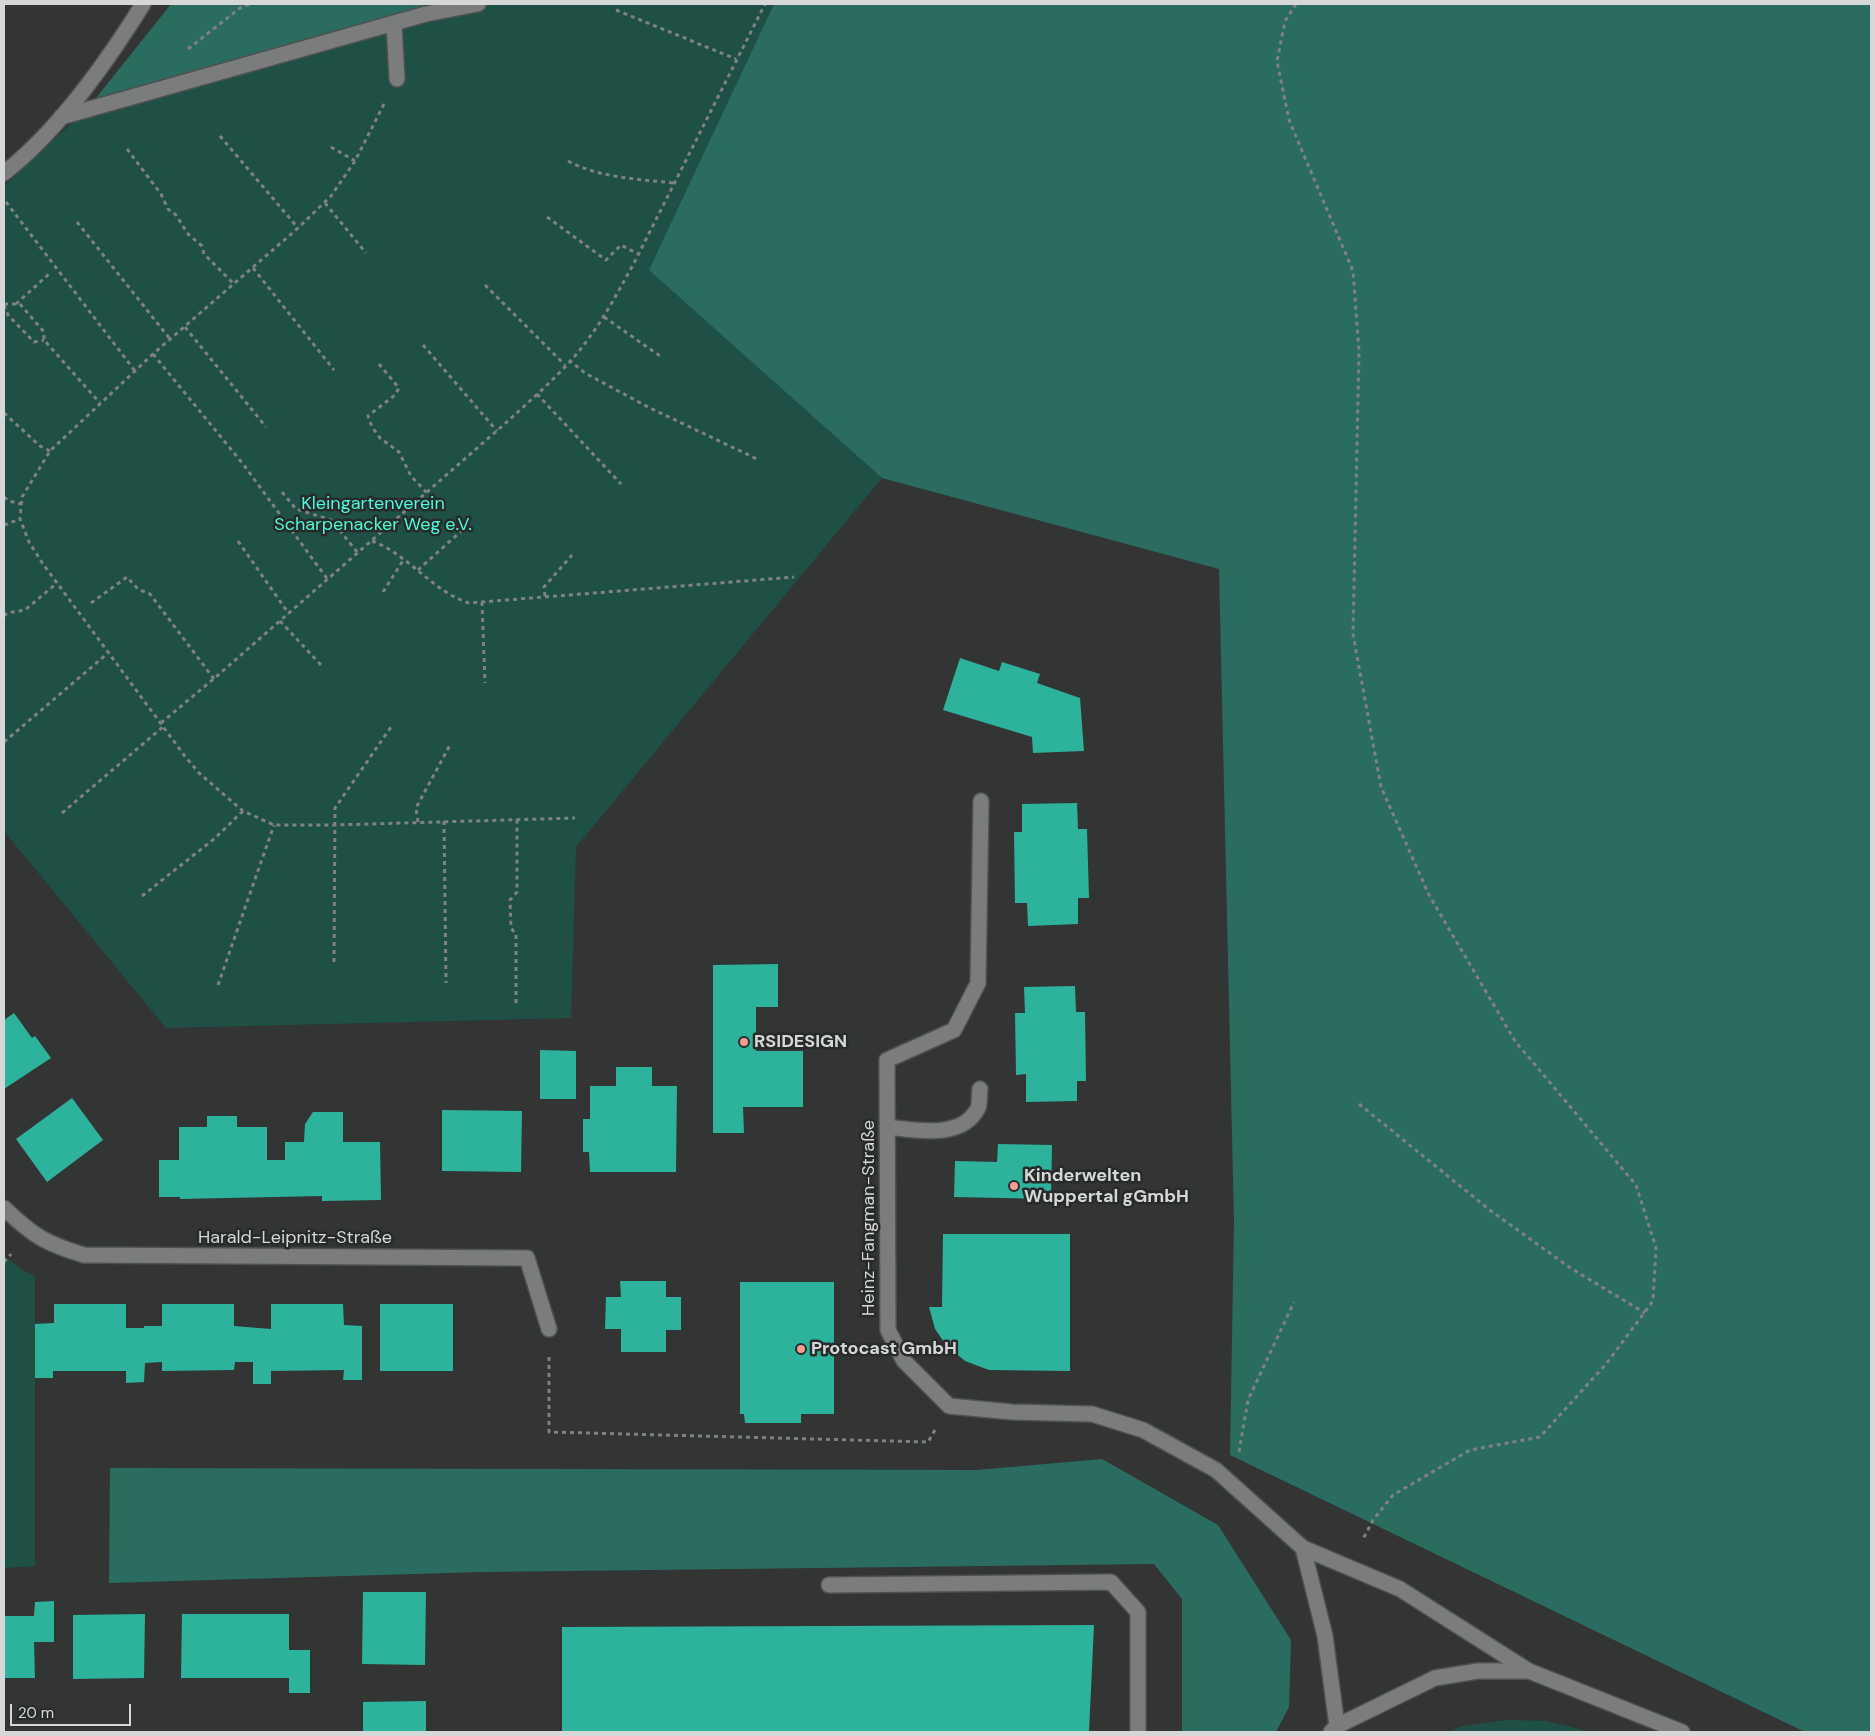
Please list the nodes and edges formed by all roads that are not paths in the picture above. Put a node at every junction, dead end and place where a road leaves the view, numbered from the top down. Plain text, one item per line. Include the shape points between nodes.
1 (143, 4) edge
2 (478, 4) edge
3 (394, 24) junction
4 (397, 79) road end
5 (62, 117) junction
6 (4, 174) edge
7 (981, 801) dead end
8 (980, 1089) dead end
9 (887, 1128) junction
10 (4, 1208) edge
11 (549, 1329) road end
12 (1303, 1548) junction
13 (829, 1585) dead end
14 (1529, 1671) junction
15 (1334, 1729) edge
16 (1138, 1732) edge
17 (1682, 1732) edge

1 - 5 street
2 - 3 street
3 - 4 street
3 - 5 street
5 - 6 street
7 - 9 street, Heinz-Fangman-Straße via 978,984 954,1030 887,1060
8 - 9 street via 978,1108 963,1125 935,1132
9 - 12 street, Heinz-Fangman-Straße via 888,1330 904,1361 949,1406 1092,1414 1143,1430 1216,1470
10 - 11 street, Harald-Leipnitz-Straße via 30,1233 54,1247 84,1256 527,1258
12 - 14 street via 1400,1589
12 - 15 street via 1324,1636
13 - 16 street via 1111,1582 1138,1612
14 - 15 street via 1478,1671 1435,1678
14 - 17 street

